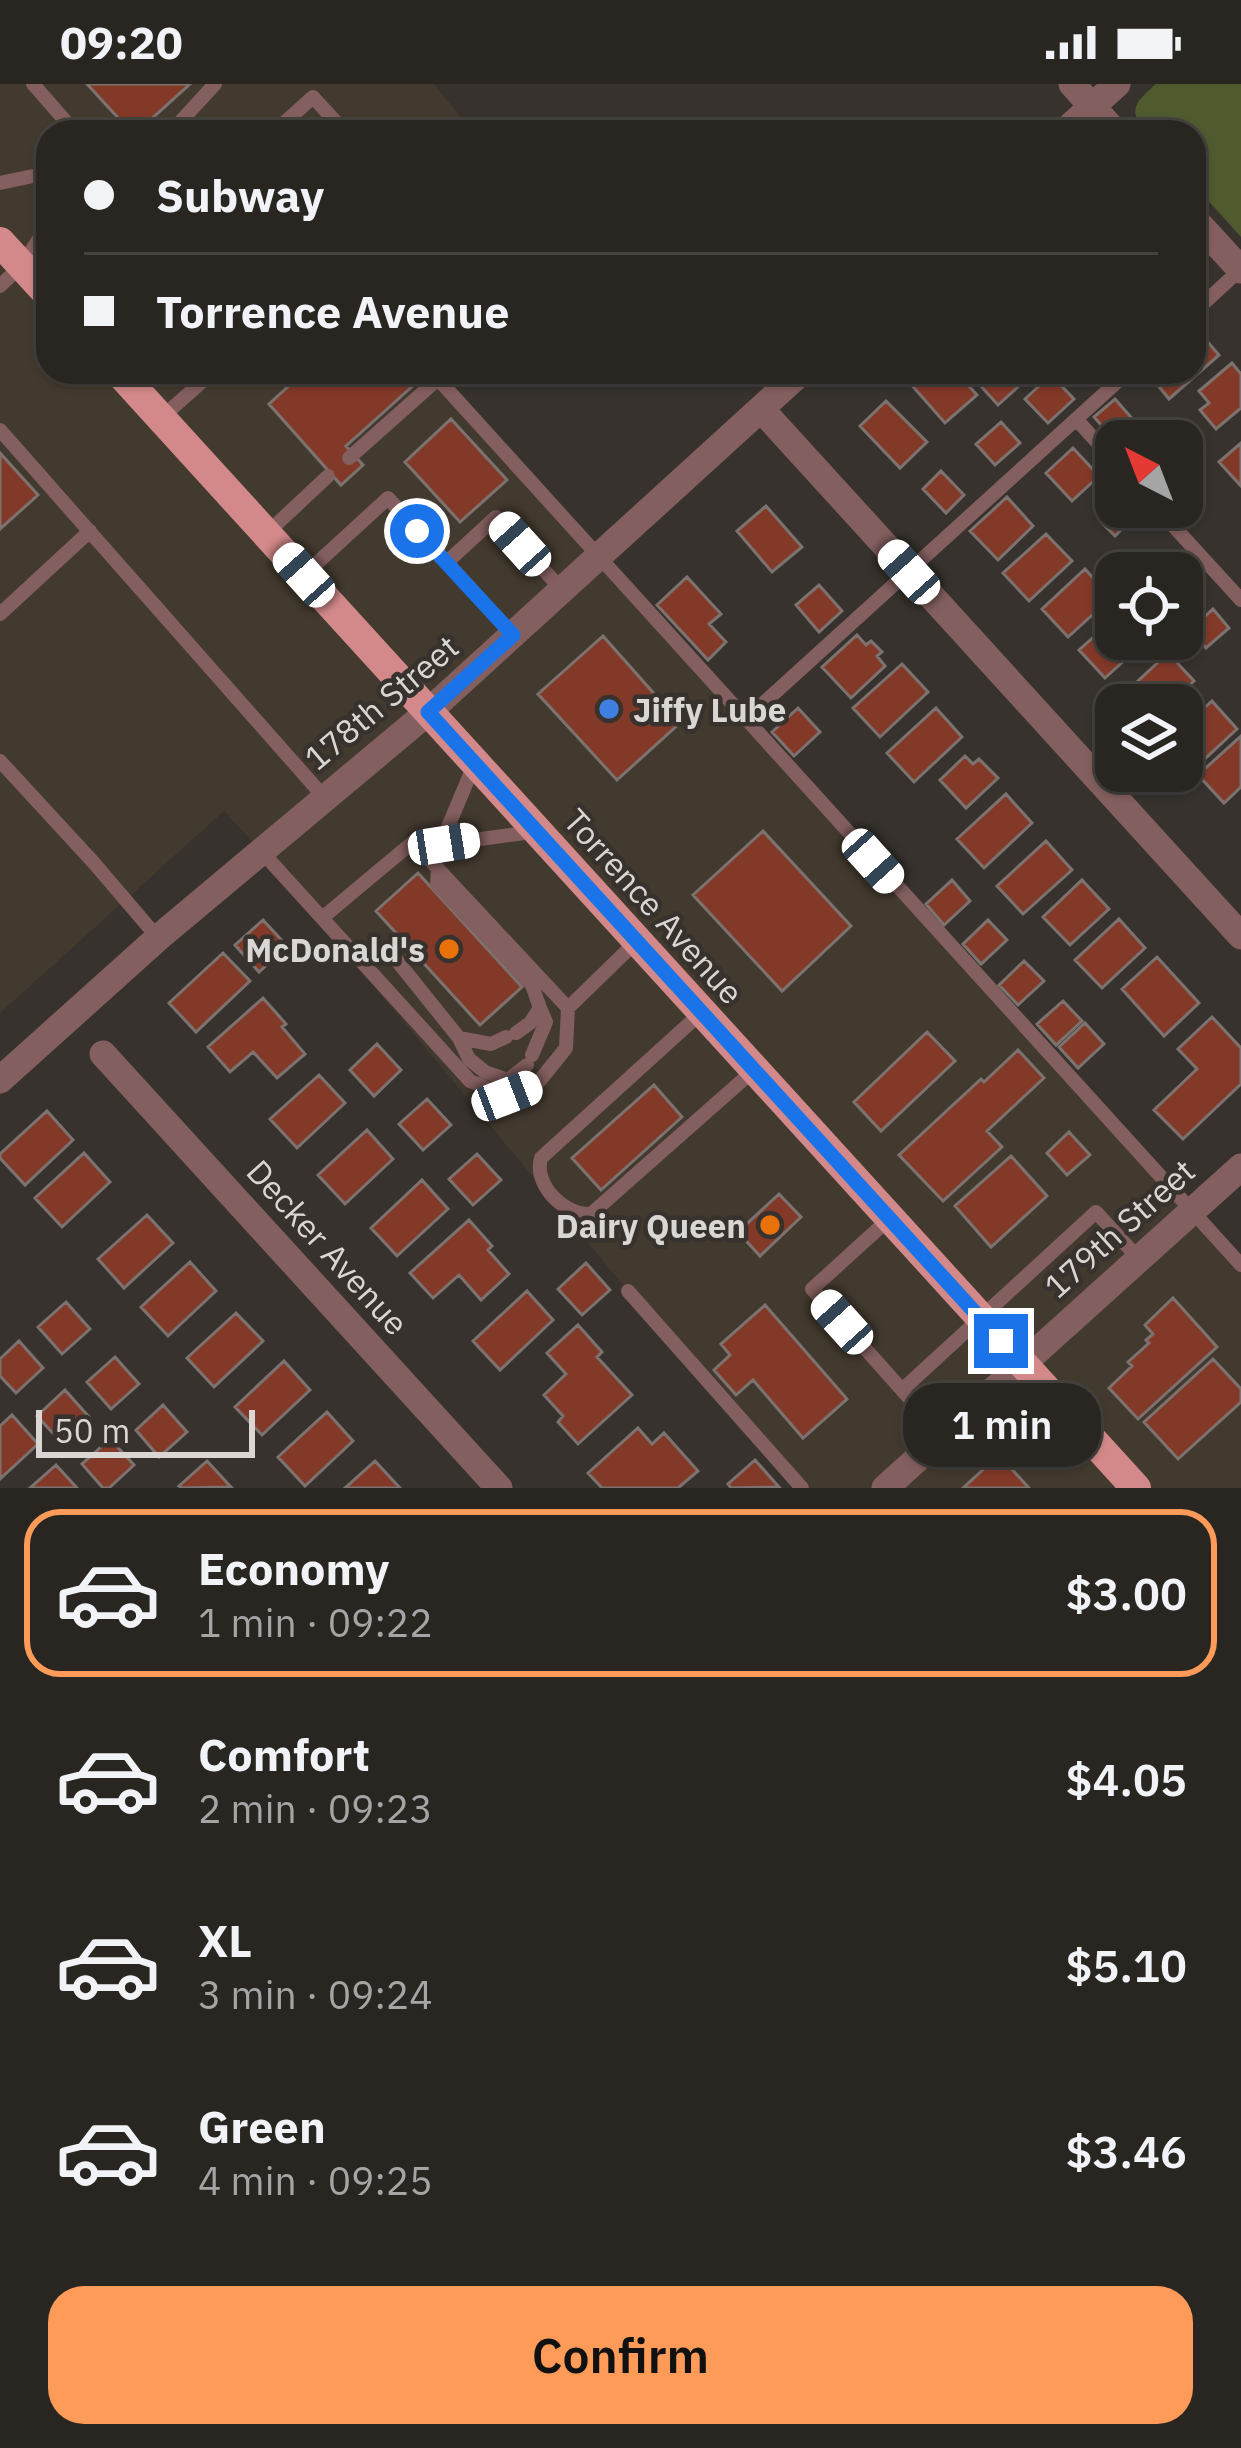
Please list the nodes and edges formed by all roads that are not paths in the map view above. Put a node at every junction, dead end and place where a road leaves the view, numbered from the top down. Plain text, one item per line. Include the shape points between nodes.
1 (33, 84) edge
2 (215, 84) edge
3 (1072, 84) edge
4 (1117, 84) edge
5 (1092, 107) junction
6 (64, 120) edge
7 (182, 120) edge
8 (287, 120) edge
9 (334, 120) edge
10 (1077, 120) edge
11 (1104, 120) edge
12 (36, 175) edge
13 (0, 183) edge
14 (1206, 232) edge
15 (36, 241) edge
16 (0, 242) edge
17 (1241, 270) edge
18 (11, 276) edge
19 (1206, 301) edge
20 (130, 384) edge
21 (200, 384) edge
22 (432, 384) edge
23 (442, 384) edge
24 (788, 384) edge
25 (1115, 384) edge
26 (761, 409) junction
27 (161, 418) junction
28 (1076, 419) junction
29 (0, 430) edge
30 (1095, 440) edge
31 (349, 458) dead end
32 (328, 476) dead end
33 (1175, 528) edge
34 (90, 531) junction
35 (266, 534) junction
36 (598, 558) junction
37 (446, 563) junction
38 (909, 572) junction
39 (304, 575) junction
40 (562, 590) junction
41 (1241, 600) edge
42 (0, 614) edge
43 (513, 635) junction
44 (428, 712) junction
45 (746, 721) junction
46 (0, 761) edge
47 (475, 763) junction
48 (324, 797) junction
49 (537, 831) junction
50 (444, 844) junction
51 (262, 852) junction
52 (433, 864) junction
53 (322, 918) junction
54 (1241, 936) edge
55 (158, 938) junction
56 (637, 941) junction
57 (355, 955) junction
58 (568, 1008) junction
59 (540, 1009) junction
60 (702, 1012) junction
61 (459, 1038) junction
62 (103, 1054) dead end
63 (754, 1070) junction
64 (0, 1080) edge
65 (1241, 1167) edge
66 (1192, 1211) junction
67 (890, 1218) junction
68 (1138, 1259) junction
69 (1241, 1265) edge
70 (628, 1291) dead end
71 (980, 1318) junction
72 (1023, 1364) junction
73 (902, 1390) junction
74 (943, 1436) junction
75 (1121, 1483) edge
76 (499, 1488) edge
77 (802, 1488) edge
78 (885, 1488) edge

1 - 6 lane
2 - 7 lane
3 - 5 street
4 - 5 street
5 - 10 street
5 - 11 street
8 - 9 lane via 313,97
12 - 13 lane
14 - 17 street
15 - 18 lane
16 - 18 main road
17 - 19 lane
20 - 27 main road, Torrence Avenue
21 - 27 lane
22 - 31 lane
23 - 36 lane
24 - 26 street, 178th Street
25 - 28 lane
26 - 36 street, 178th Street
26 - 38 street
27 - 35 main road, Torrence Avenue
28 - 30 lane
28 - 38 lane
29 - 34 lane
32 - 35 lane
33 - 41 lane
34 - 42 lane
34 - 48 lane
35 - 39 main road, Torrence Avenue
36 - 40 street, 178th Street
36 - 45 lane
37 - 39 lane via 388,498
37 - 40 lane via 496,518
37 - 43 lane
38 - 45 lane
38 - 54 street
39 - 44 main road, Torrence Avenue
40 - 43 street, 178th Street
43 - 44 street, 178th Street
44 - 47 main road, Torrence Avenue
44 - 48 street, 178th Street
45 - 66 lane
46 - 55 lane
47 - 49 main road, Torrence Avenue
47 - 50 lane
48 - 51 street, 178th Street
49 - 50 lane
49 - 56 main road, Torrence Avenue
50 - 52 lane
51 - 53 lane
51 - 55 street, 178th Street
52 - 53 lane via 412,842
52 - 58 lane
52 - 59 lane via 437,884 532,985
53 - 57 lane
55 - 64 street, 178th Street
56 - 58 lane
56 - 60 main road, Torrence Avenue
57 - 58 lane via 470,1081 507,1096 537,1084 566,1048
57 - 61 lane via 394,957
59 - 61 lane via 491,1044
59 - 61 lane via 546,1022 530,1060 508,1080 485,1072
60 - 63 main road, Torrence Avenue
60 - 63 lane via 542,1158 543,1183 564,1207 591,1214
62 - 76 street, Decker Avenue
63 - 67 main road, Torrence Avenue
65 - 66 street, 179th Street
66 - 68 street, 179th Street
66 - 69 lane
67 - 71 main road, Torrence Avenue
67 - 73 lane via 812,1289
68 - 71 lane via 1096,1212
68 - 72 street, 179th Street
70 - 77 lane
71 - 72 main road, Torrence Avenue
71 - 73 lane
72 - 74 street, 179th Street
72 - 75 main road, Torrence Avenue
73 - 74 lane
74 - 78 street, 179th Street

